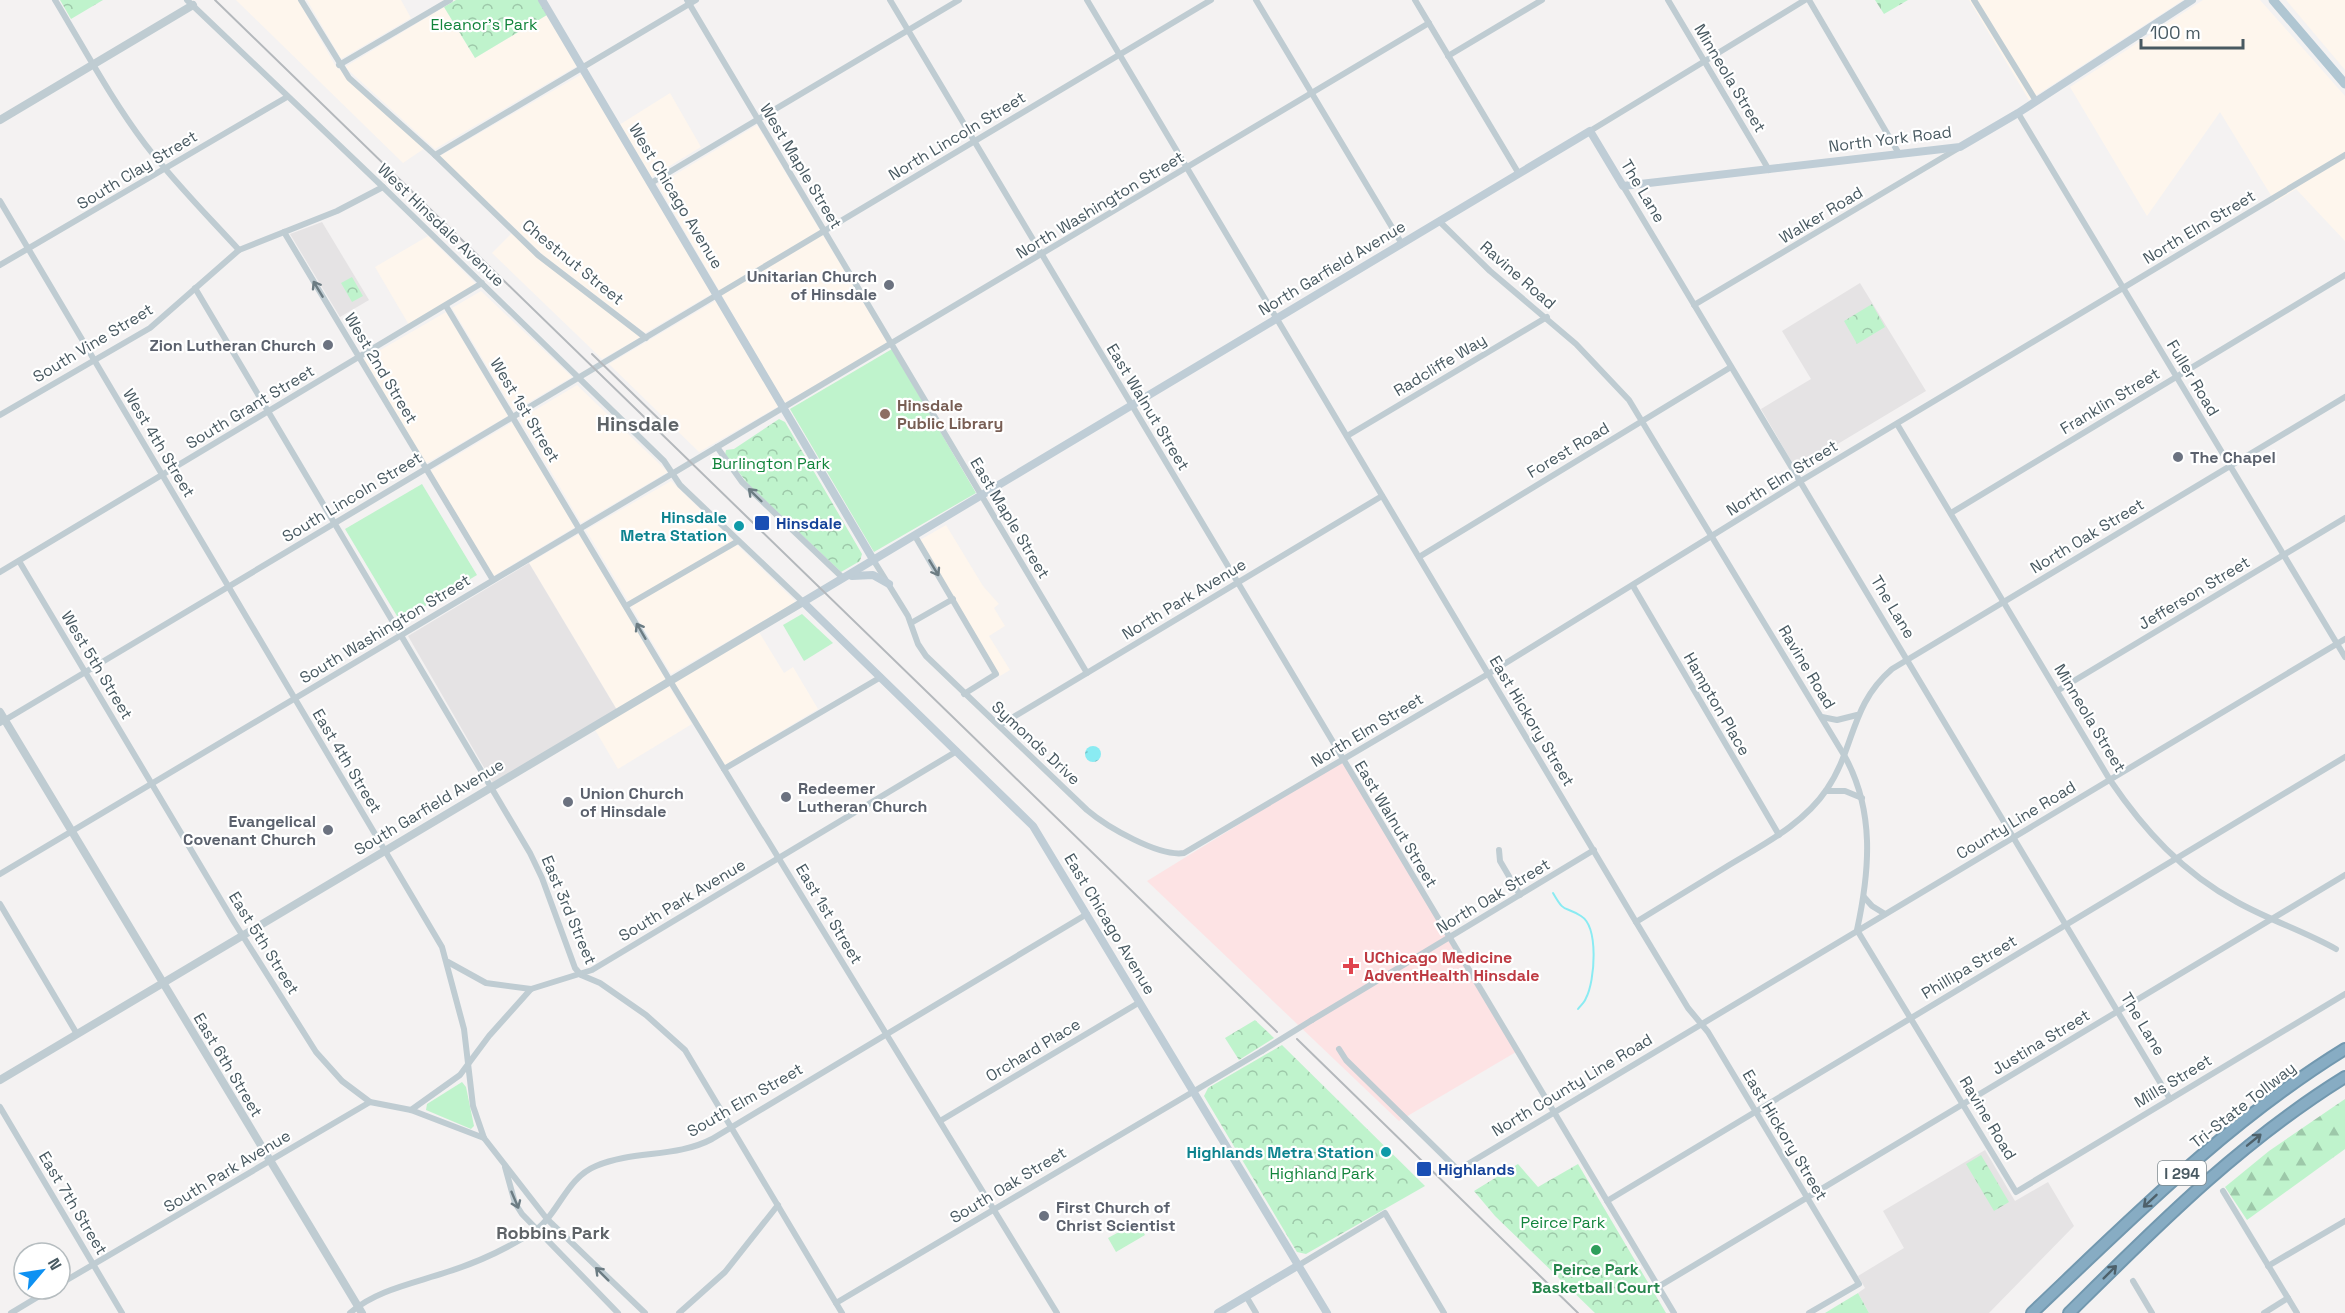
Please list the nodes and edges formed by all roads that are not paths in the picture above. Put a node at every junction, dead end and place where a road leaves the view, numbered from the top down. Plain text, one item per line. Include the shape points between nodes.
1 (55, 0) edge
2 (301, 0) edge
3 (450, 0) edge
4 (542, 0) edge
5 (696, 0) edge
6 (890, 0) edge
7 (958, 0) edge
8 (1087, 0) edge
9 (1211, 0) edge
10 (1256, 0) edge
11 (1415, 0) edge
12 (1542, 0) edge
13 (1668, 0) edge
14 (1804, 0) edge
15 (1809, 0) edge
16 (1974, 0) edge
17 (2192, 0) edge
18 (2273, 0) edge
19 (688, 2) edge
20 (190, 3) edge
21 (1429, 23) junction
22 (908, 30) junction
23 (1119, 55) junction
24 (1448, 56) junction
25 (1704, 61) junction
26 (93, 64) junction
27 (339, 65) junction
28 (582, 68) junction
29 (2345, 84) edge
30 (1312, 93) junction
31 (287, 97) junction
32 (2036, 101) junction
33 (2018, 113) junction
34 (758, 119) junction
35 (0, 120) edge
36 (1590, 131) junction
37 (974, 141) junction
38 (1960, 147) junction
39 (1898, 152) junction
40 (435, 155) junction
41 (2345, 155) edge
42 (1187, 168) junction
43 (165, 170) junction
44 (1770, 170) junction
45 (1519, 174) junction
46 (651, 183) junction
47 (1623, 186) junction
48 (383, 187) junction
49 (0, 201) edge
50 (1439, 221) junction
51 (824, 231) junction
52 (284, 232) junction
53 (1402, 243) junction
54 (29, 250) junction
55 (239, 250) junction
56 (1042, 256) junction
57 (0, 265) edge
58 (2345, 275) edge
59 (482, 283) junction
60 (195, 288) junction
61 (2123, 288) junction
62 (717, 295) junction
63 (1694, 305) junction
64 (446, 306) junction
65 (1547, 317) junction
66 (1276, 319) junction
67 (646, 338) junction
68 (892, 345) junction
69 (359, 358) junction
70 (94, 359) junction
71 (1731, 367) junction
72 (2176, 377) junction
73 (578, 378) junction
74 (2345, 397) edge
75 (1131, 406) junction
76 (784, 408) junction
77 (269, 412) junction
78 (0, 415) edge
79 (513, 417) junction
80 (1642, 421) junction
81 (1898, 424) junction
82 (1347, 436) junction
83 (717, 447) junction
84 (2229, 466) junction
85 (426, 468) junction
86 (672, 473) junction
87 (162, 476) junction
88 (1799, 482) junction
89 (981, 495) junction
90 (1382, 496) junction
91 (1951, 513) junction
92 (2345, 518) edge
93 (335, 523) junction
94 (579, 528) junction
95 (915, 536) junction
96 (1713, 537) junction
97 (738, 541) junction
98 (2283, 555) junction
99 (1419, 557) junction
100 (20, 561) junction
101 (874, 561) junction
102 (0, 572) edge
103 (843, 578) junction
104 (493, 580) junction
105 (1237, 583) junction
106 (888, 584) junction
107 (1633, 586) junction
108 (228, 587) junction
109 (953, 599) junction
110 (803, 602) junction
111 (2004, 602) junction
112 (626, 606) junction
113 (911, 623) junction
114 (401, 635) junction
115 (2345, 639) edge
116 (2336, 644) junction
117 (2345, 657) edge
118 (1907, 659) junction
119 (86, 672) junction
120 (1087, 673) junction
121 (1488, 674) junction
122 (880, 677) junction
123 (670, 681) junction
124 (2057, 690) junction
125 (964, 694) junction
126 (294, 699) junction
127 (0, 712) edge
128 (1857, 715) junction
129 (1822, 717) junction
130 (2, 722) edge
131 (1000, 725) junction
132 (957, 751) junction
133 (1844, 755) junction
134 (2345, 757) edge
135 (1342, 760) junction
136 (724, 769) junction
137 (2110, 780) junction
138 (152, 784) junction
139 (491, 787) junction
140 (1826, 791) junction
141 (1862, 798) junction
142 (1235, 824) joint
143 (71, 832) junction
144 (1779, 835) junction
145 (2014, 837) junction
146 (1499, 850) dead end
147 (1594, 850) junction
148 (385, 851) junction
149 (778, 857) junction
150 (2175, 859) junction
151 (0, 874) edge
152 (2345, 875) edge
153 (1520, 895) junction
154 (1864, 897) junction
155 (0, 904) edge
156 (1087, 914) junction
157 (1885, 914) junction
158 (2271, 919) junction
159 (1636, 922) junction
160 (2066, 925) junction
161 (1857, 930) junction
162 (243, 936) junction
163 (1449, 938) junction
164 (2336, 949) dead end
165 (447, 962) junction
166 (581, 975) junction
167 (163, 984) junction
168 (531, 989) junction
169 (2345, 994) edge
170 (1140, 1002) junction
171 (2119, 1011) junction
172 (1912, 1018) junction
173 (1701, 1024) junction
174 (77, 1034) junction
175 (886, 1034) junction
176 (1339, 1049) dead end
177 (2345, 1049) edge
178 (469, 1065) junction
179 (2345, 1077) edge
180 (0, 1080) edge
181 (1193, 1090) junction
182 (2170, 1099) junction
183 (370, 1102) junction
184 (1965, 1104) junction
185 (0, 1107) edge
186 (411, 1110) junction
187 (1755, 1111) junction
188 (1554, 1112) junction
189 (940, 1121) junction
190 (731, 1126) junction
191 (484, 1138) junction
192 (270, 1161) junction
193 (504, 1163) junction
194 (2223, 1191) dead end
195 (2016, 1192) joint
196 (1807, 1198) junction
197 (1607, 1201) junction
198 (778, 1205) junction
199 (994, 1209) junction
200 (547, 1219) junction
201 (2345, 1221) edge
202 (536, 1231) junction
203 (94, 1265) junction
204 (1299, 1265) junction
205 (2268, 1266) junction
206 (72, 1277) edge
207 (2133, 1281) dead end
208 (1658, 1287) junction
209 (1246, 1296) junction
210 (2288, 1298) junction
211 (31, 1301) edge
212 (836, 1303) junction
213 (360, 1310) edge
214 (11, 1313) edge
215 (122, 1313) edge
216 (350, 1313) edge
217 (618, 1313) edge
218 (645, 1313) edge
219 (679, 1313) edge
220 (842, 1313) edge
221 (1058, 1313) edge
222 (1218, 1313) edge
223 (1256, 1313) edge
224 (1327, 1313) edge
225 (1444, 1313) edge
226 (1674, 1313) edge
227 (1809, 1313) edge
228 (2032, 1313) edge
229 (2069, 1313) edge
230 (2152, 1313) edge
231 (2264, 1313) edge
232 (2297, 1313) edge

1 - 26 street
2 - 27 street, Chestnut Street
3 - 27 street
4 - 28 main road, West Chicago Avenue
5 - 19 street
6 - 22 street, East Walnut Street
7 - 22 street
8 - 23 street, East Hickory Street
9 - 23 street, North Lincoln Street
10 - 30 street
11 - 21 street
12 - 24 street
13 - 25 street, Minneola Street
14 - 25 street, North Garfield Avenue
15 - 39 street
16 - 32 street
17 - 32 main road, North York Road
18 - 29 main road
19 - 28 street
19 - 34 street, West Maple Street
20 - 26 street
20 - 31 street, West Hinsdale Avenue
21 - 24 street
21 - 30 street, North Washington Street
22 - 34 street
22 - 37 street, East Walnut Street
23 - 37 street, North Lincoln Street
23 - 42 street, East Hickory Street
24 - 45 street
25 - 36 street, North Garfield Avenue
25 - 44 street, Minneola Street
26 - 35 street
26 - 43 street
27 - 40 street, Chestnut Street
28 - 40 street
28 - 46 main road, West Chicago Avenue
30 - 42 street, North Washington Street
30 - 53 street
31 - 43 street, South Clay Street
31 - 48 street, West Hinsdale Avenue
32 - 33 main road, North York Road
33 - 38 main road, North York Road
33 - 61 street, Fuller Road
34 - 46 street
34 - 51 street, West Maple Street
36 - 45 main road, North Garfield Avenue
36 - 47 main road, The Lane
37 - 51 street, North Lincoln Street
37 - 56 street, East Walnut Street
38 - 39 main road, North York Road
38 - 63 street, Walker Road
39 - 44 main road, North York Road
40 - 67 street, Chestnut Street via 538,255
41 - 61 street, North Elm Street
42 - 56 street, North Washington Street
42 - 66 street, East Hickory Street
43 - 54 street, South Clay Street
43 - 55 street
44 - 47 main road, North York Road
45 - 50 main road, North Garfield Avenue
46 - 62 main road, West Chicago Avenue
47 - 63 street, The Lane
48 - 52 street, South Vine Street via 338,212
48 - 59 street, West Hinsdale Avenue
49 - 54 street, West 4th Street
50 - 53 main road, North Garfield Avenue
50 - 65 street, Ravine Road
51 - 62 street, North Lincoln Street
51 - 68 street, West Maple Street
52 - 55 street, South Vine Street
69 -> 52 street, West 2nd Street
53 - 66 main road, North Garfield Avenue
54 - 57 street, South Clay Street
54 - 70 street, West 4th Street
55 - 60 street, South Vine Street
56 - 68 street, North Washington Street
56 - 75 street, East Walnut Street
58 - 72 street, Franklin Street
59 - 64 street, South Grant Street
59 - 73 street, West Hinsdale Avenue
60 - 70 street, South Vine Street via 156,324
60 - 77 street, East 3rd Street
61 - 72 street, Fuller Road
61 - 81 street, North Elm Street
62 - 67 street, South Lincoln Street
62 - 76 main road, West Chicago Avenue
63 - 71 street, The Lane
64 - 69 street, South Grant Street
64 - 79 street, West 1st Street
65 - 80 street, Ravine Road via 1607,375
65 - 82 street, Radcliffe Way
66 - 75 main road, North Garfield Avenue
66 - 82 street, East Hickory Street
67 - 73 street, South Lincoln Street
68 - 76 street, North Washington Street
68 - 89 street, East Maple Street
69 - 77 street, South Grant Street
69 - 85 street, West 2nd Street
70 - 78 street, South Vine Street
70 - 87 street, West 4th Street
71 - 80 street, Forest Road
71 - 88 street, The Lane
72 - 84 street, Fuller Road
72 - 91 street, Franklin Street
73 - 79 street, South Lincoln Street
73 - 86 street, West Hinsdale Avenue
74 - 84 street, North Oak Street
75 - 89 main road, North Garfield Avenue
75 - 105 street, East Walnut Street
76 - 83 street, South Washington Street
76 - 101 main road
77 - 87 street, South Grant Street
77 - 93 street, East 3rd Street
79 - 85 street, South Lincoln Street
79 - 94 street, West 1st Street
80 - 96 street, Ravine Road
80 - 99 street, Forest Road
81 - 88 street, North Elm Street
81 - 91 street, Minneola Street
82 - 90 street, East Hickory Street
83 - 86 street, South Washington Street
103 -> 83 street via 742,482
84 - 98 street, Fuller Road
84 - 111 street, North Oak Street
85 - 93 street, South Lincoln Street
85 - 104 street, West 2nd Street
86 - 94 street, South Washington Street
86 - 97 street, West Hinsdale Avenue
87 - 100 street, South Grant Street
87 - 108 street, West 4th Street
88 - 96 street, North Elm Street
88 - 118 street, The Lane
89 - 95 main road, North Garfield Avenue
89 - 120 street, East Maple Street
90 - 99 street, East Hickory Street
90 - 105 street, North Park Avenue
91 - 111 street, Minneola Street
92 - 98 street, Jefferson Street
93 - 108 street, South Lincoln Street
93 - 114 street, East 3rd Street
94 - 104 street, South Washington Street
94 - 112 street, East 1st Street
95 - 101 main road, North Garfield Avenue
95 -> 109 street
96 - 107 street, North Elm Street
96 - 129 street, Ravine Road
97 - 110 street, West Hinsdale Avenue
97 - 112 street
98 - 116 street, Fuller Road
98 - 124 street, Jefferson Street
99 - 121 street, East Hickory Street
100 - 102 street, South Grant Street
100 - 119 street, West 5th Street
101 - 103 main road, South Garfield Avenue
101 - 106 street, Symonds Drive
103 - 106 main road via 868,574
103 - 110 main road, South Garfield Avenue
104 - 114 street, South Washington Street
105 - 120 street, North Park Avenue
105 - 135 street, East Walnut Street
106 - 113 street, Symonds Drive
107 - 121 street, North Elm Street
107 - 144 street, Hampton Place
108 - 119 street, South Lincoln Street
108 - 126 street, West 4th Street
109 - 113 street
109 - 125 street via 996,674
110 - 122 main road, East Chicago Avenue
110 - 123 street, South Garfield Avenue
111 - 118 street, North Oak Street
111 - 124 street, Minneola Street
123 -> 112 street, East 1st Street
113 - 125 street, Symonds Drive via 926,656
114 - 126 street, South Washington Street
114 - 139 street, East 3rd Street
115 - 116 street, County Line Road
116 - 117 street, Fuller Road
116 - 137 street, County Line Road
118 - 128 street, North Oak Street via 1882,677
118 - 145 street, The Lane
119 - 130 street, South Lincoln Street
119 - 138 street, West 5th Street
120 - 131 street, North Park Avenue
121 - 135 street, North Elm Street
121 - 147 street, East Hickory Street
122 - 132 main road, East Chicago Avenue
122 - 136 street
123 - 136 street, East 1st Street
123 - 139 street, South Garfield Avenue
124 - 137 street, Minneola Street
125 - 131 street, Symonds Drive
126 - 138 street, South Washington Street
126 - 148 street, East 4th Street
127 - 130 street, East 6th Street
128 - 129 street via 1837,720
128 - 133 street, North Oak Street
129 - 133 street, Ravine Road
130 - 143 street, East 6th Street
131 - 142 street, Symonds Drive via 1095,817 1153,847 1184,853
132 - 149 street, South Park Avenue
132 - 156 main road, East Chicago Avenue via 1033,826
133 - 140 street, North Oak Street
133 - 141 street, Ravine Road
134 - 150 street, Phillipa Street
135 - 142 street, North Elm Street
135 - 163 street, East Walnut Street
136 - 149 street, East 1st Street
137 - 145 street, County Line Road
137 - 150 street, Minneola Street via 2143,827
138 - 143 street, South Washington Street
138 - 162 street, East 5th Street
139 - 148 street, South Garfield Avenue
139 - 166 street, East 3rd Street via 537,865 570,956
140 - 141 street via 1845,790
140 - 144 street, North Oak Street
141 - 154 street, Ravine Road via 1869,850
143 - 151 street, South Washington Street
143 - 167 street, East 6th Street
144 - 159 street, North Oak Street
145 - 157 street, County Line Road
145 - 160 street, The Lane
146 - 153 street via 1500,861
147 - 153 street, North Oak Street
147 - 159 street, East Hickory Street
148 - 162 street, South Garfield Avenue
148 - 165 street, East 4th Street
149 - 166 street, South Park Avenue
149 - 175 street, East 1st Street
150 - 158 street, Minneola Street via 2216,890
150 - 160 street, Phillipa Street
152 - 158 street, Justina Street
153 - 163 street, North Oak Street
154 - 157 street
154 - 161 street, Ravine Road
155 - 174 street
156 - 170 main road, East Chicago Avenue
156 - 175 street, South Elm Street
157 - 161 street, County Line Road
158 - 164 street, Minneola Street
158 - 171 street, Justina Street
159 - 173 street, East Hickory Street
160 - 171 street, The Lane
160 - 172 street, Phillipa Street
161 - 172 street, Ravine Road
161 - 173 street, County Line Road
162 - 167 street, South Garfield Avenue
162 - 183 street, East 5th Street via 322,1060 342,1082
163 - 181 street, North Oak Street, bridge
163 - 188 street, East Walnut Street
165 - 168 street via 486,983
165 - 178 street, East 4th Street
166 - 168 street, South Park Avenue
166 - 190 street, East 3rd Street via 614,992 681,1045
167 - 174 street, South Garfield Avenue
167 - 192 street, East 6th Street
168 - 178 street
169 - 182 street, Mills Street
170 - 181 main road, East Chicago Avenue
170 - 189 street, Orchard Place
171 - 182 street, The Lane
171 - 184 street, Justina Street
172 - 184 street, Ravine Road
172 - 187 street, Phillipa Street
173 - 187 street, East Hickory Street
173 - 188 street, North County Line Road
174 - 180 street, South Garfield Avenue
175 - 189 street, East 1st Street
175 - 190 street, South Elm Street
176 - 188 street, North County Line Road via 1458,1170
177 -> 228 highway, Tri-State Tollway / I 294 via 2237,1124
178 - 186 street
178 - 191 street, East 4th Street via 473,1106
229 -> 179 highway, Tri-State Tollway / I 294 via 2214,1173 2300,1105
181 - 199 street, South Oak Street
181 - 204 main road, East Chicago Avenue
182 - 195 street, Mills Street
183 - 186 street
183 - 192 street, South Park Avenue
184 - 195 street, Ravine Road
184 - 196 street, Justina Street
185 - 203 street, East 7th Street
186 - 191 street, East 4th Street
187 - 196 street, East Hickory Street
187 - 197 street, Phillipa Street
188 - 197 street, East Walnut Street
189 - 199 street, East 1st Street
190 - 198 street, East 3rd Street
190 - 200 street, South Elm Street via 695,1147 632,1156 594,1167 576,1179
191 - 193 street, East 4th Street
192 - 203 street, South Park Avenue
192 - 213 street, East 6th Street
193 - 200 street, East 4th Street
193 -> 202 street, East 4th Street via 515,1203
194 - 205 street
196 - 208 street, Justina Street
196 - 227 street, East Hickory Street via 1858,1284
197 - 208 street, East Walnut Street
198 - 212 street, East 3rd Street
198 - 219 street via 726,1272
199 - 212 street, South Oak Street
199 - 221 street, East 1st Street
200 - 202 street, South Elm Street
218 -> 200 street, East 4th Street
201 - 205 street
202 - 213 street, South Elm Street via 472,1263 402,1287
202 - 217 street, East 4th Street
203 - 206 street, South Park Avenue
203 - 215 street, East 7th Street
204 - 209 main road
204 - 224 main road, East Chicago Avenue
204 - 225 street via 1385,1213
205 - 210 street
207 - 230 street
208 - 226 street, East Walnut Street
209 - 222 main road
209 - 223 street
210 - 231 street
210 - 232 street
211 - 214 street
212 - 220 street, East 3rd Street
213 - 216 street, South Elm Street

